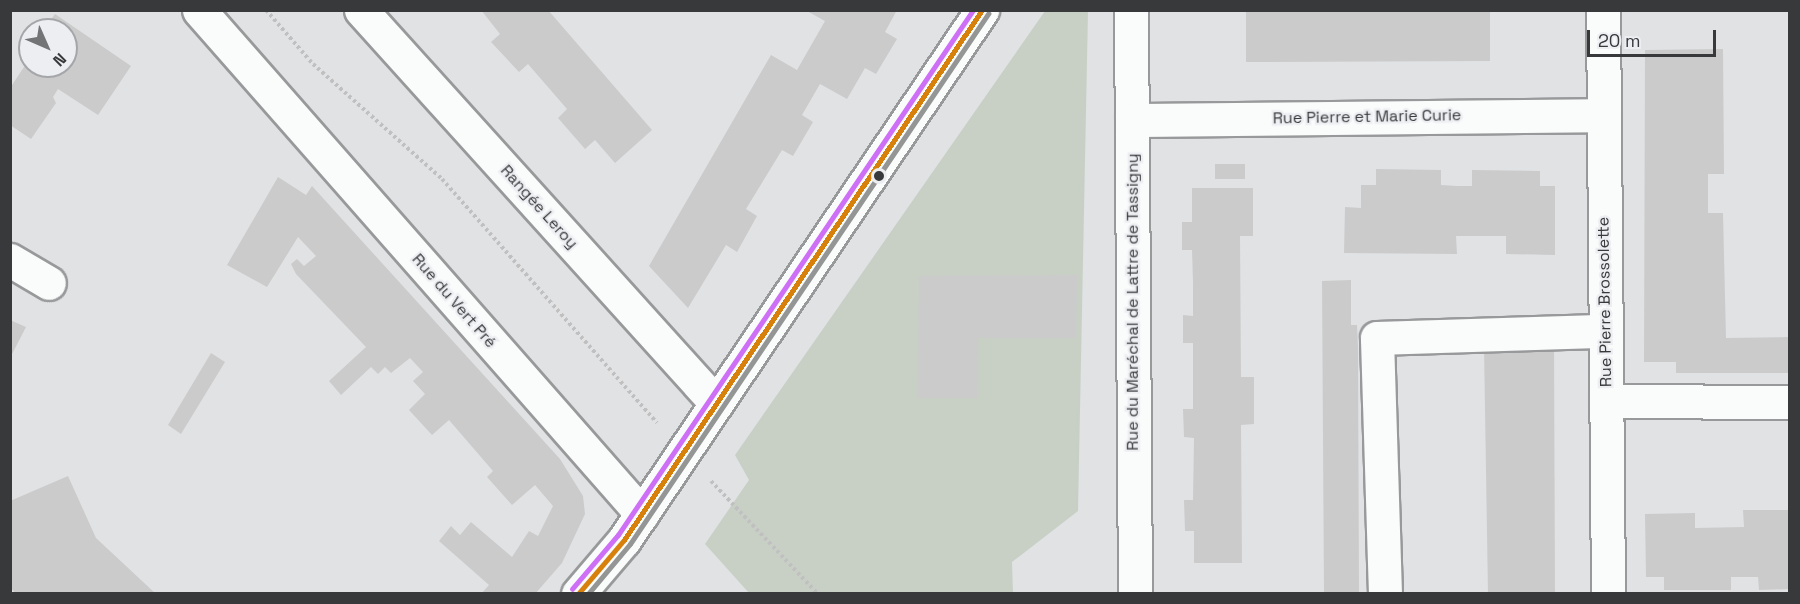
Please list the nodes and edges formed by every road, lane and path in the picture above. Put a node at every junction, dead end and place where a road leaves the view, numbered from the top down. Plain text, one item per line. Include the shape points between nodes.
1 (199, 10) edge
2 (266, 10) edge
3 (361, 10) edge
4 (982, 10) edge
5 (1131, 10) edge
6 (1603, 10) edge
7 (1603, 115) junction
8 (1132, 120) junction
9 (10, 260) edge
10 (49, 283) dead end
11 (1605, 331) junction
12 (1606, 401) junction
13 (1790, 402) edge
14 (716, 403) junction
15 (682, 453) junction
16 (642, 514) junction
17 (578, 594) edge
18 (818, 594) edge
19 (1135, 594) edge
20 (1385, 594) edge
21 (1608, 594) edge

1 - 16 street, Rue du Vert Pré
2 - 15 path via 314,64 442,179
3 - 14 street, Rangée Leroy
4 - 14 street
5 - 8 street, Rue du Maréchal de Lattre de Tassigny
6 - 7 street, Rue Pierre Brossolette
7 - 8 street, Rue Pierre et Marie Curie
7 - 11 street, Rue Pierre Brossolette
8 - 19 street, Rue du Maréchal de Lattre de Tassigny
9 - 10 street
11 - 12 street, Rue Pierre Brossolette
11 - 20 street via 1377,338
12 - 13 street
12 - 21 street, Rue Pierre Brossolette
14 - 15 street
15 - 16 street
15 - 18 path
16 - 17 street

